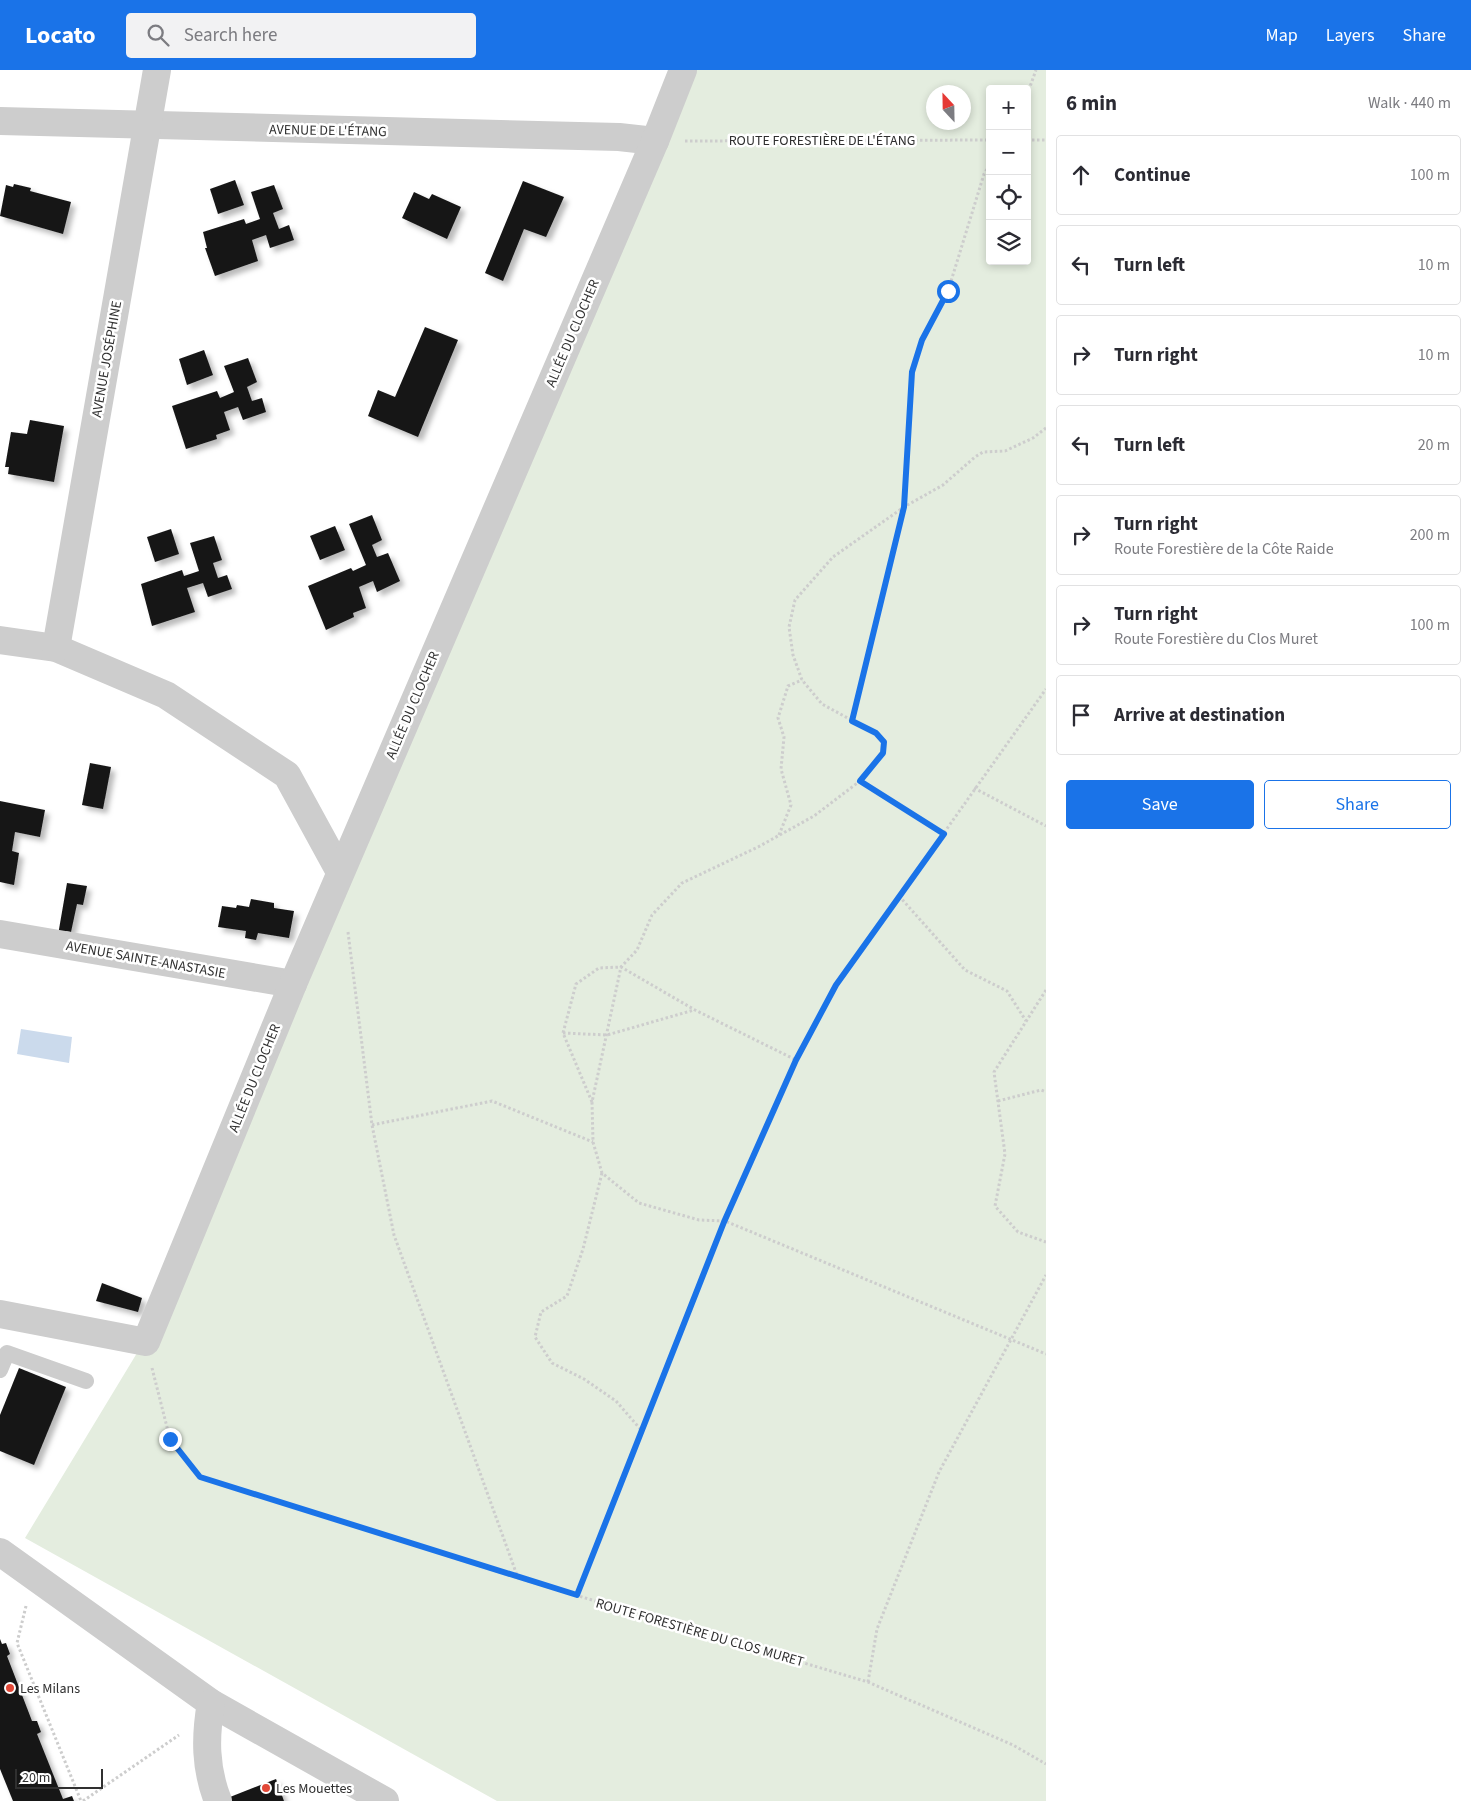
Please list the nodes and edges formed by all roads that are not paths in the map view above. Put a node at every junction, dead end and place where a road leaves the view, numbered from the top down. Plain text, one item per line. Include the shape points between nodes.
1 (157, 70) edge
2 (683, 70) edge
3 (0, 121) edge
4 (147, 126) junction
5 (655, 141) junction
6 (0, 640) edge
7 (56, 648) junction
8 (340, 872) junction
9 (0, 934) edge
10 (293, 984) junction
11 (0, 1314) edge
12 (0, 1370) edge
13 (86, 1382) dead end
14 (0, 1552) edge
15 (211, 1702) junction
16 (218, 1801) edge
17 (385, 1801) edge

1 - 4 street, AVENUE JOSÉPHINE
2 - 5 street, ALLÉE DU CLOCHER
3 - 4 street, AVENUE DE L'ÉTANG
4 - 5 street, AVENUE DE L'ÉTANG via 618,137
4 - 7 street, AVENUE JOSÉPHINE
5 - 8 street, ALLÉE DU CLOCHER
6 - 7 street
7 - 8 street via 166,695 287,775
8 - 10 street, ALLÉE DU CLOCHER
9 - 10 street, AVENUE SAINTE-ANASTASIE
10 - 11 street, ALLÉE DU CLOCHER via 146,1342
12 - 13 lane via 7,1353
14 - 15 street
15 - 16 street via 206,1756
15 - 17 street

